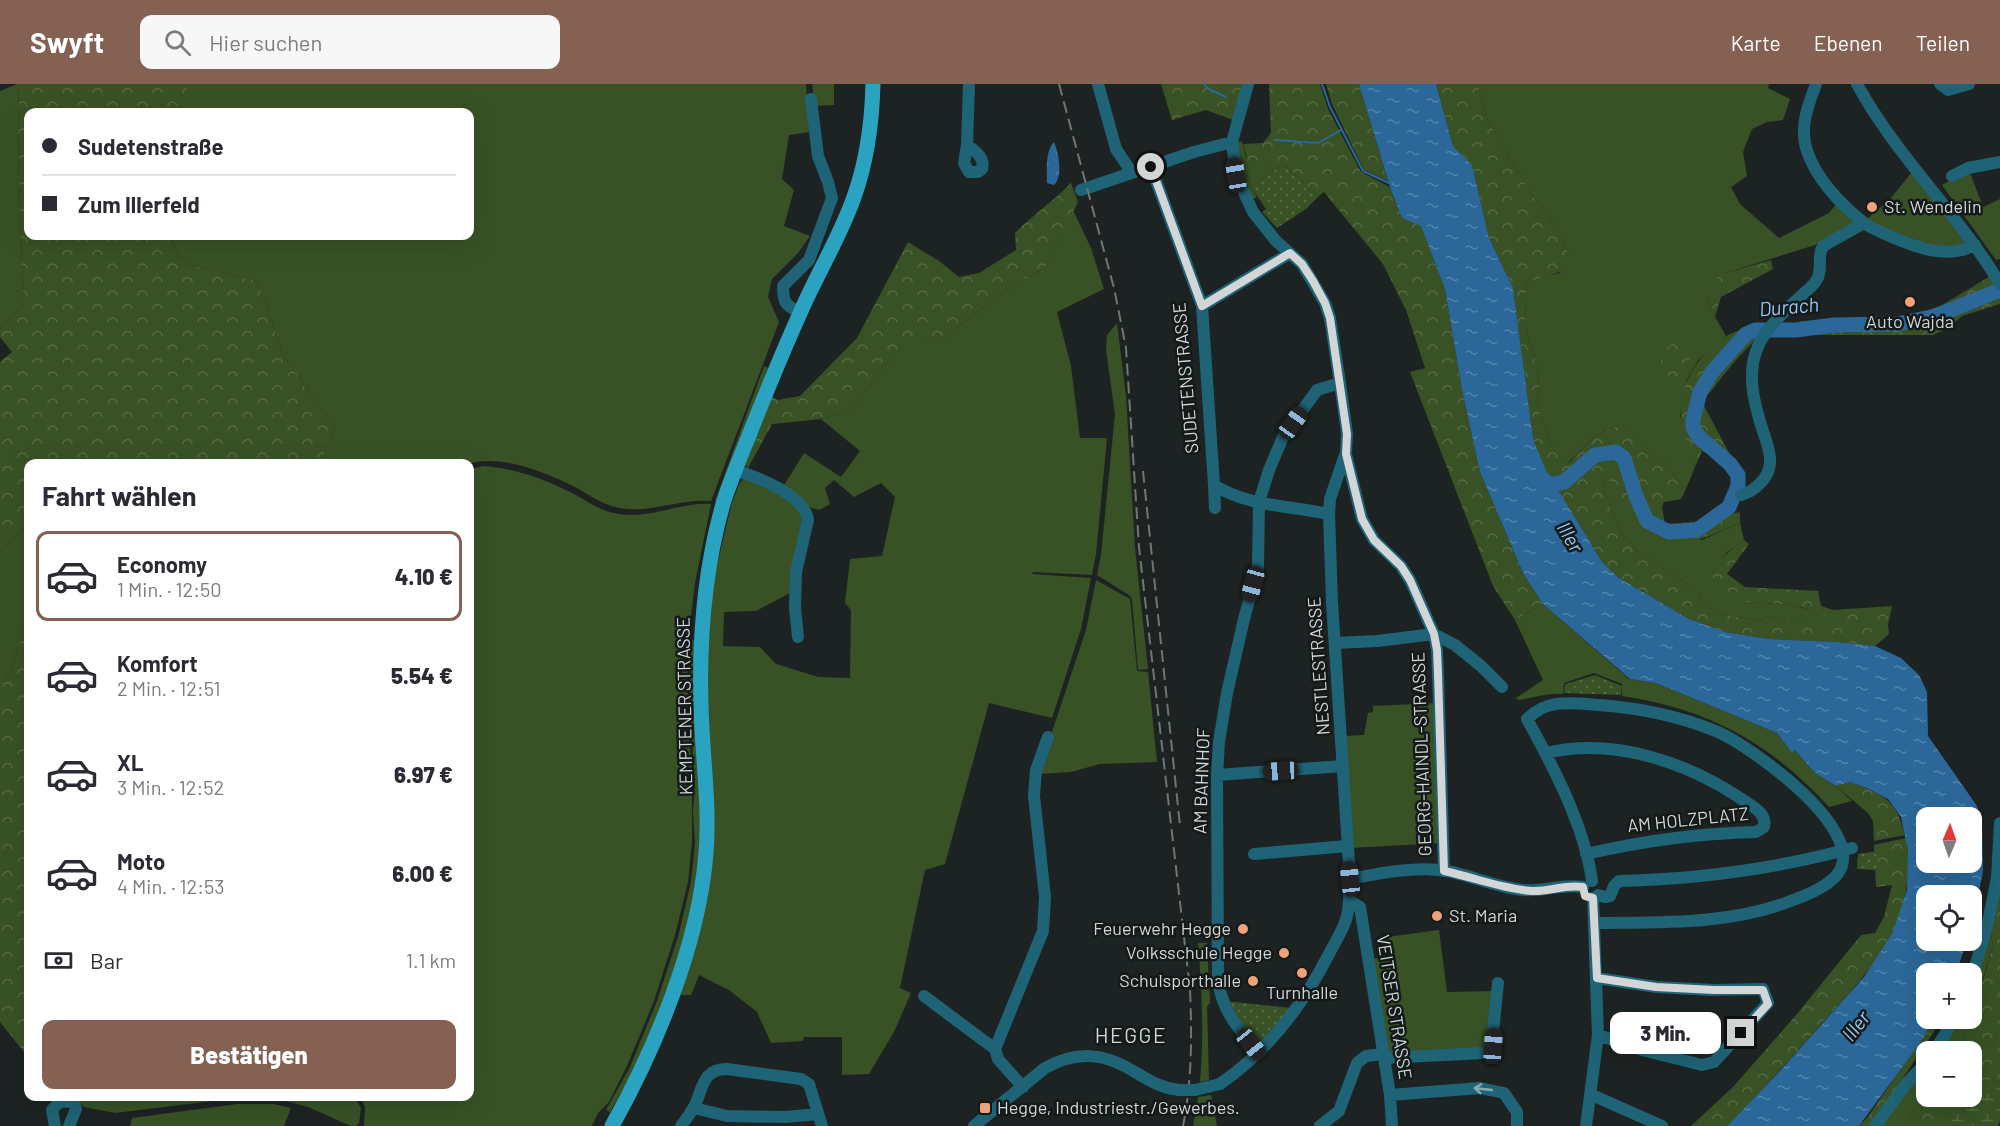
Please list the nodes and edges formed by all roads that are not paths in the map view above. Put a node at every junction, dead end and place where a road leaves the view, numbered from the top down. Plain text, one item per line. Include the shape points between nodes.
1 (873, 84) edge
2 (969, 84) edge
3 (1098, 84) edge
4 (1248, 84) edge
5 (1816, 84) edge
6 (1857, 84) edge
7 (1940, 84) edge
8 (1969, 84) edge
9 (811, 99) dead end
10 (1232, 142) junction
11 (967, 145) dead end
12 (2000, 162) edge
13 (1151, 167) junction
14 (1132, 172) junction
15 (1952, 176) dead end
16 (1081, 190) dead end
17 (1864, 223) junction
18 (1975, 245) junction
19 (1290, 253) junction
20 (1997, 279) edge
21 (1202, 306) junction
22 (800, 312) junction
23 (1340, 382) junction
24 (1346, 454) junction
25 (735, 470) junction
26 (1214, 485) junction
27 (1741, 495) dead end
28 (1259, 502) junction
29 (1215, 508) dead end
30 (1329, 514) junction
31 (1434, 634) junction
32 (798, 637) dead end
33 (1335, 643) junction
34 (1502, 687) dead end
35 (1048, 737) dead end
36 (1546, 753) junction
37 (1343, 766) junction
38 (1217, 775) junction
39 (2000, 823) edge
40 (1347, 846) junction
41 (1848, 849) junction
42 (1254, 854) dead end
43 (1586, 854) junction
44 (1444, 871) junction
45 (1350, 879) junction
46 (1587, 884) junction
47 (1596, 896) junction
48 (1349, 900) junction
49 (1595, 923) junction
50 (1976, 963) edge
51 (1597, 978) junction
52 (1498, 983) dead end
53 (924, 996) dead end
54 (1598, 1035) junction
55 (995, 1049) junction
56 (1259, 1053) junction
57 (1384, 1056) junction
58 (1916, 1073) edge
59 (1023, 1087) junction
60 (1390, 1095) junction
61 (1592, 1095) junction
62 (61, 1101) edge
63 (66, 1101) edge
64 (694, 1108) junction
65 (820, 1120) edge
66 (55, 1126) edge
67 (69, 1126) edge
68 (612, 1126) edge
69 (681, 1126) edge
70 (974, 1126) edge
71 (1320, 1126) edge
72 (1392, 1126) edge
73 (1517, 1126) edge
74 (1586, 1126) edge
75 (1662, 1126) edge
76 (1875, 1126) edge

1 - 22 main road, KEMPTENER STRASSE via 866,157 854,198
2 - 11 street
3 - 14 street via 1116,149
4 - 10 street, GEORG-HAINDL-STRASSE
5 - 17 street via 1804,124 1806,149 1824,184
6 - 18 street via 1896,145
7 - 8 street via 1948,90
9 - 22 street via 818,156 832,198 808,260 783,286 783,301
10 - 13 street
10 - 19 street, GEORG-HAINDL-STRASSE via 1236,175 1244,195 1264,227
12 - 15 street via 1968,168
13 - 14 street
13 - 21 street, SUDETENSTRASSE
14 - 16 street
17 - 18 street via 1908,244 1937,251 1951,252
17 - 27 street via 1822,246 1815,283 1763,334 1752,375 1770,464 1758,486
18 - 20 street
19 - 21 street
19 - 23 street, GEORG-HAINDL-STRASSE via 1302,264 1325,303
21 - 26 street, SUDETENSTRASSE
22 - 25 main road, KEMPTENER STRASSE
23 - 24 street, GEORG-HAINDL-STRASSE
23 - 28 street, AM BAHNHOF via 1317,390 1283,437
24 - 30 street, NESTLESTRASSE via 1330,499
24 - 31 street, GEORG-HAINDL-STRASSE via 1362,519 1374,540 1410,580
25 - 32 street via 787,494 807,513 796,572
25 - 68 main road, KEMPTENER STRASSE via 723,504 705,586 700,705 707,813 703,881 691,937 668,1006
26 - 28 street via 1223,492
26 - 29 street, SUDETENSTRASSE
28 - 30 street
28 - 38 street, AM BAHNHOF via 1258,567 1227,693
30 - 33 street, NESTLESTRASSE
31 - 33 street
31 - 34 street via 1455,645
31 - 44 street, GEORG-HAINDL-STRASSE
33 - 37 street, NESTLESTRASSE
35 - 55 street via 1036,770 1034,796 1045,897 1043,931
36 - 41 street via 1527,719 1548,704 1653,712 1718,732 1785,776
36 - 43 street
36 - 43 street, AM HOLZPLATZ via 1568,748 1604,749 1650,756 1708,778 1755,808 1765,822 1756,832 1680,836
37 - 38 street
37 - 40 street, NESTLESTRASSE
38 - 56 street, AM BAHNHOF via 1218,981 1227,1012
39 - 50 street via 1997,878
40 - 42 street
40 - 45 street, NESTLESTRASSE
41 - 47 street via 1739,872 1619,881 1610,896
41 - 49 street via 1836,876 1809,895 1764,911 1701,922
43 - 46 street
44 - 45 street via 1390,871
44 - 46 street, GEORG-HAINDL-STRASSE via 1520,890
45 - 48 street, NESTLESTRASSE
46 - 47 street via 1585,896
47 - 49 street
48 - 56 street, NESTLESTRASSE via 1346,918 1320,972 1289,1019
48 - 57 street, VEITSER STRASSE via 1360,907
49 - 51 street
51 - 54 street
51 - 54 street via 1656,987 1763,990 1768,1004 1714,1062 1702,1065
52 - 57 street via 1491,1051
53 - 55 street
54 - 61 street
55 - 59 street via 998,1059
56 - 59 street, NESTLESTRASSE, bridge via 1220,1084 1195,1090 1162,1087 1117,1063 1082,1055 1057,1061
57 - 60 street, VEITSER STRASSE
57 - 71 street via 1366,1056 1357,1063 1339,1112
58 - 76 street
59 - 70 street
60 - 72 street, VEITSER STRASSE
73 -> 60 street via 1517,1112 1504,1093 1480,1088
61 - 74 street
61 - 75 street
62 - 66 street via 52,1110
63 - 67 street via 76,1109
64 - 65 street via 727,1116
64 - 65 street via 707,1076 717,1069 727,1069 801,1079 809,1084
64 - 69 street

